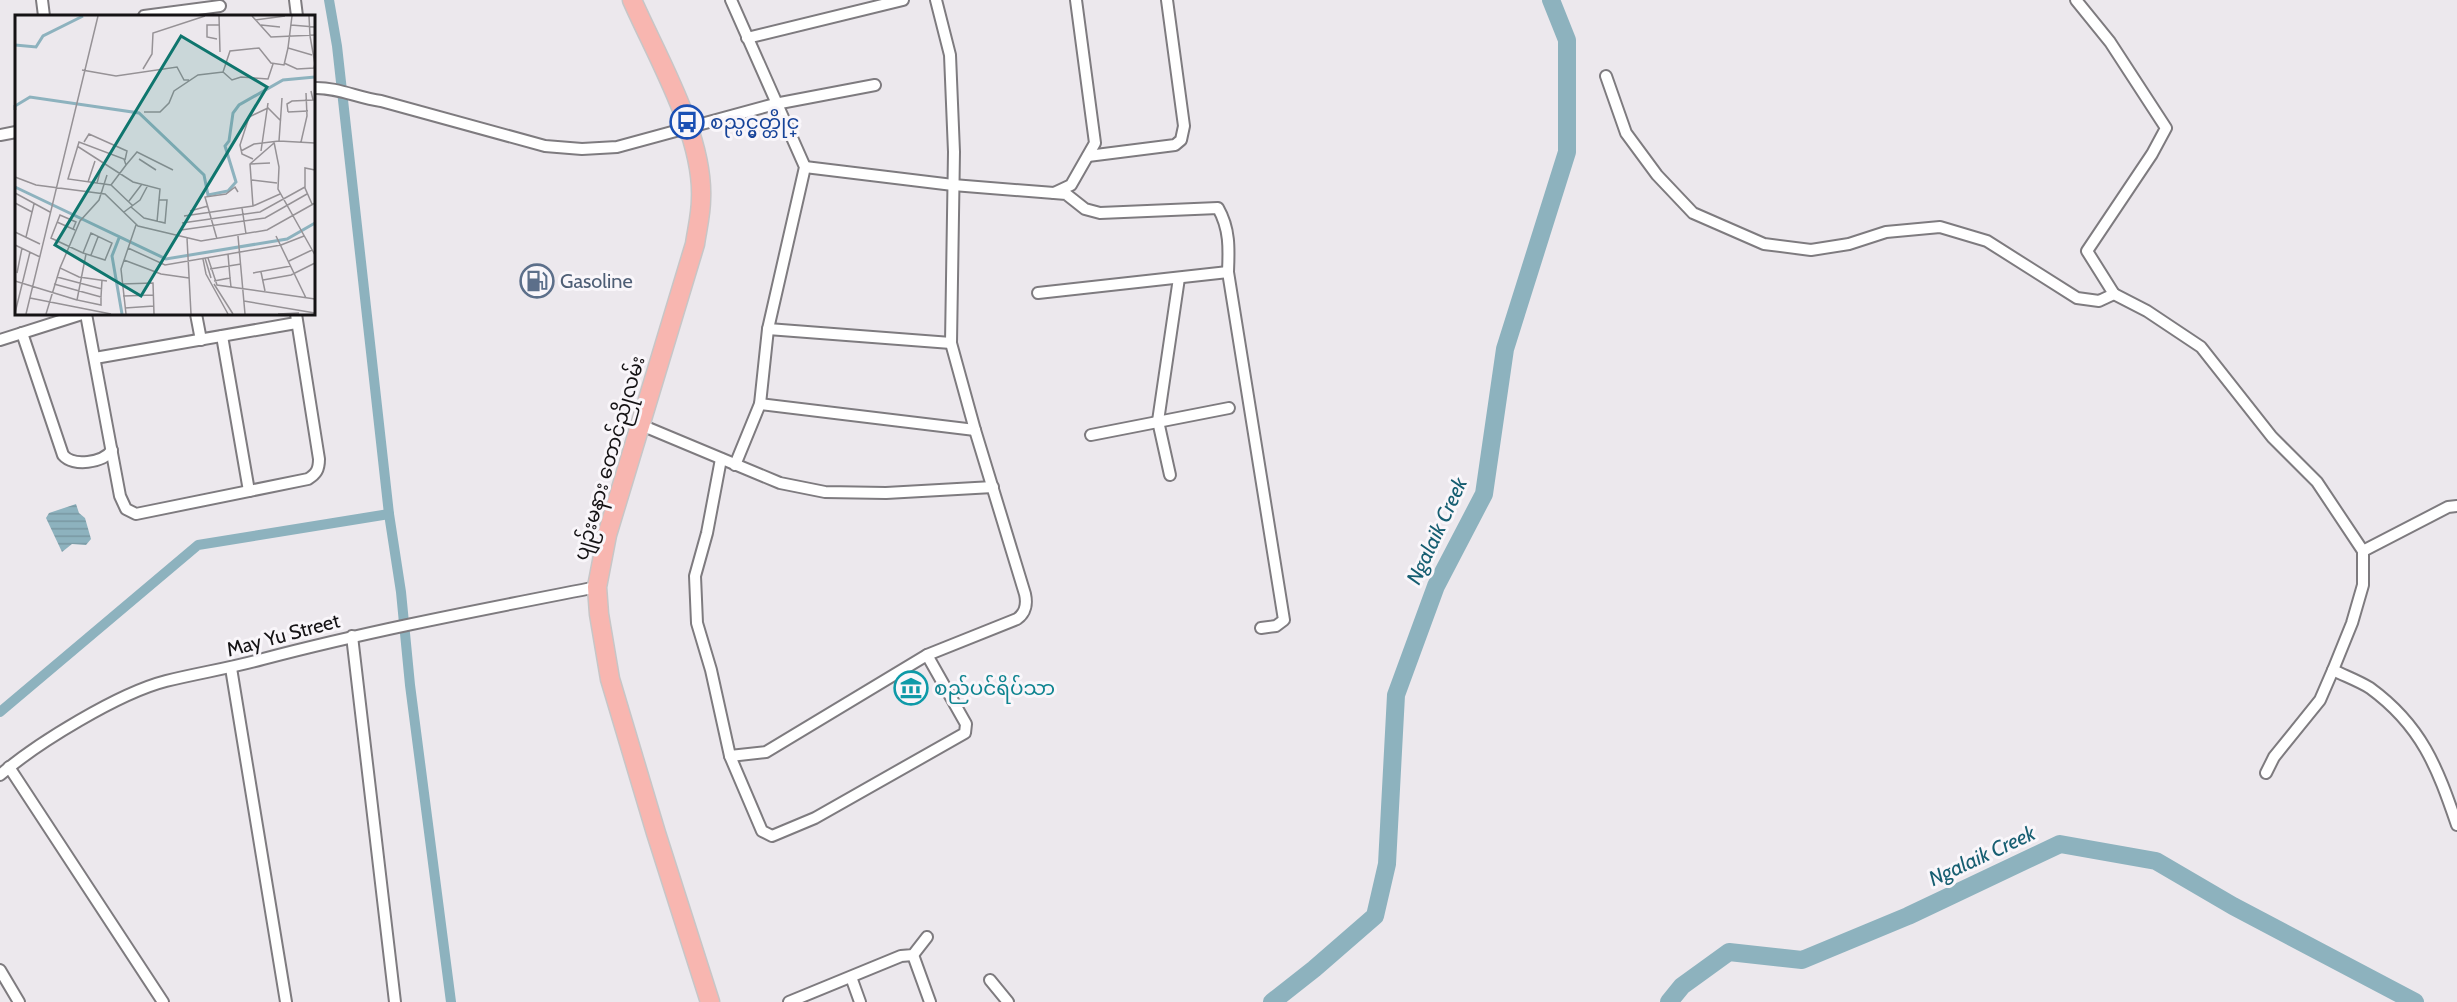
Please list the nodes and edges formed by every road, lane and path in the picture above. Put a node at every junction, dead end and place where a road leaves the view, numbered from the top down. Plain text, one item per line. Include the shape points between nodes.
1 (42, 0) edge
2 (295, 0) edge
3 (632, 0) edge
4 (731, 0) edge
5 (903, 0) edge
6 (936, 0) edge
7 (1076, 0) edge
8 (1167, 0) edge
9 (2076, 0) edge
10 (220, 7) edge
11 (44, 15) edge
12 (152, 15) edge
13 (297, 15) edge
14 (747, 38) junction
15 (1606, 76) dead end
16 (875, 85) dead end
17 (315, 88) edge
18 (775, 104) junction
19 (688, 126) junction
20 (15, 132) edge
21 (0, 135) edge
22 (1088, 156) junction
23 (805, 167) junction
24 (953, 185) junction
25 (1054, 193) junction
26 (1228, 272) junction
27 (1179, 279) junction
28 (1038, 293) dead end
29 (2114, 294) junction
30 (81, 315) edge
31 (84, 315) edge
32 (196, 315) edge
33 (296, 318) edge
34 (768, 329) junction
35 (22, 333) junction
36 (222, 336) junction
37 (0, 340) edge
38 (201, 340) junction
39 (951, 343) junction
40 (94, 358) junction
41 (760, 404) junction
42 (1229, 408) dead end
43 (1158, 422) junction
44 (641, 425) junction
45 (975, 430) junction
46 (1091, 435) dead end
47 (112, 450) junction
48 (721, 459) junction
49 (735, 465) junction
50 (1170, 475) dead end
51 (993, 487) junction
52 (249, 491) junction
53 (2457, 506) edge
54 (2363, 551) junction
55 (597, 587) junction
56 (1261, 628) dead end
57 (352, 636) junction
58 (927, 656) junction
59 (231, 668) junction
60 (2333, 670) junction
61 (730, 756) junction
62 (4, 771) edge
63 (2266, 773) dead end
64 (2457, 825) edge
65 (927, 937) dead end
66 (913, 955) junction
67 (0, 970) edge
68 (851, 977) junction
69 (990, 980) dead end
70 (392, 1000) edge
71 (19, 1002) edge
72 (163, 1002) edge
73 (286, 1002) edge
74 (710, 1002) edge
75 (789, 1002) edge
76 (860, 1002) edge
77 (930, 1002) edge
78 (1008, 1002) edge

1 - 11 street
2 - 13 street
3 - 19 main road, ပျဉ်းမနား တောင်ညိုလမ်း
4 - 14 street
5 - 14 street
6 - 24 street via 950,55
7 - 22 street via 1095,143
8 - 22 street via 1184,126 1181,140 1175,145
9 - 29 street via 2110,42 2166,128 2087,251
10 - 12 street
14 - 18 street
15 - 29 street via 1626,133 1657,175 1693,213 1764,244 1811,250 1849,244 1886,232 1940,227 1987,241 2077,298 2099,301
16 - 18 street
17 - 19 street via 331,87 545,146 617,147
18 - 19 street
18 - 23 street
19 - 44 main road, ပျဉ်းမနား တောင်ညိုလမ်း via 698,162 701,198 695,244
20 - 21 street
22 - 25 street via 1071,185
23 - 24 street
23 - 34 street
24 - 25 street
24 - 39 street
25 - 26 street via 1066,194 1085,209 1100,213 1218,208 1225,219 1229,244
26 - 27 street
26 - 56 street via 1284,620 1276,626
27 - 28 street
27 - 43 street
29 - 54 street via 2200,347 2272,437 2316,482
30 - 35 street
31 - 40 street
32 - 38 street
33 - 36 street
33 - 52 street via 319,468 308,479
34 - 39 street
34 - 41 street
35 - 37 street
35 - 47 street via 63,455 75,463 104,458
36 - 38 street
36 - 52 street
38 - 40 street
39 - 45 street
40 - 47 street
41 - 45 street
41 - 49 street
42 - 43 street
43 - 46 street
43 - 50 street
44 - 48 street
44 - 55 main road, ပျဉ်းမနား တောင်ညိုလမ်း via 607,535
45 - 51 street
47 - 52 street via 120,496 126,509 136,514
48 - 49 street
48 - 61 street via 694,576 697,623
49 - 51 street via 780,483 825,492
51 - 58 street via 1025,594 1022,616
53 - 54 street
54 - 60 street via 2362,585
55 - 57 street, May Yu Street
55 - 74 main road, ပျဉ်းမနား တောင်ညိုလမ်း via 610,679
57 - 59 street, May Yu Street
57 - 70 street
58 - 61 street via 766,752
58 - 61 street via 967,726 965,733 815,818 772,836 765,833
59 - 62 street, May Yu Street via 164,681 132,694 66,729
59 - 73 street
60 - 63 street via 2320,700
60 - 64 street via 2369,688 2415,730 2439,775
62 - 72 street
65 - 66 street
66 - 68 street via 901,956
66 - 77 street
67 - 71 street
68 - 75 street
68 - 76 street
69 - 78 street

